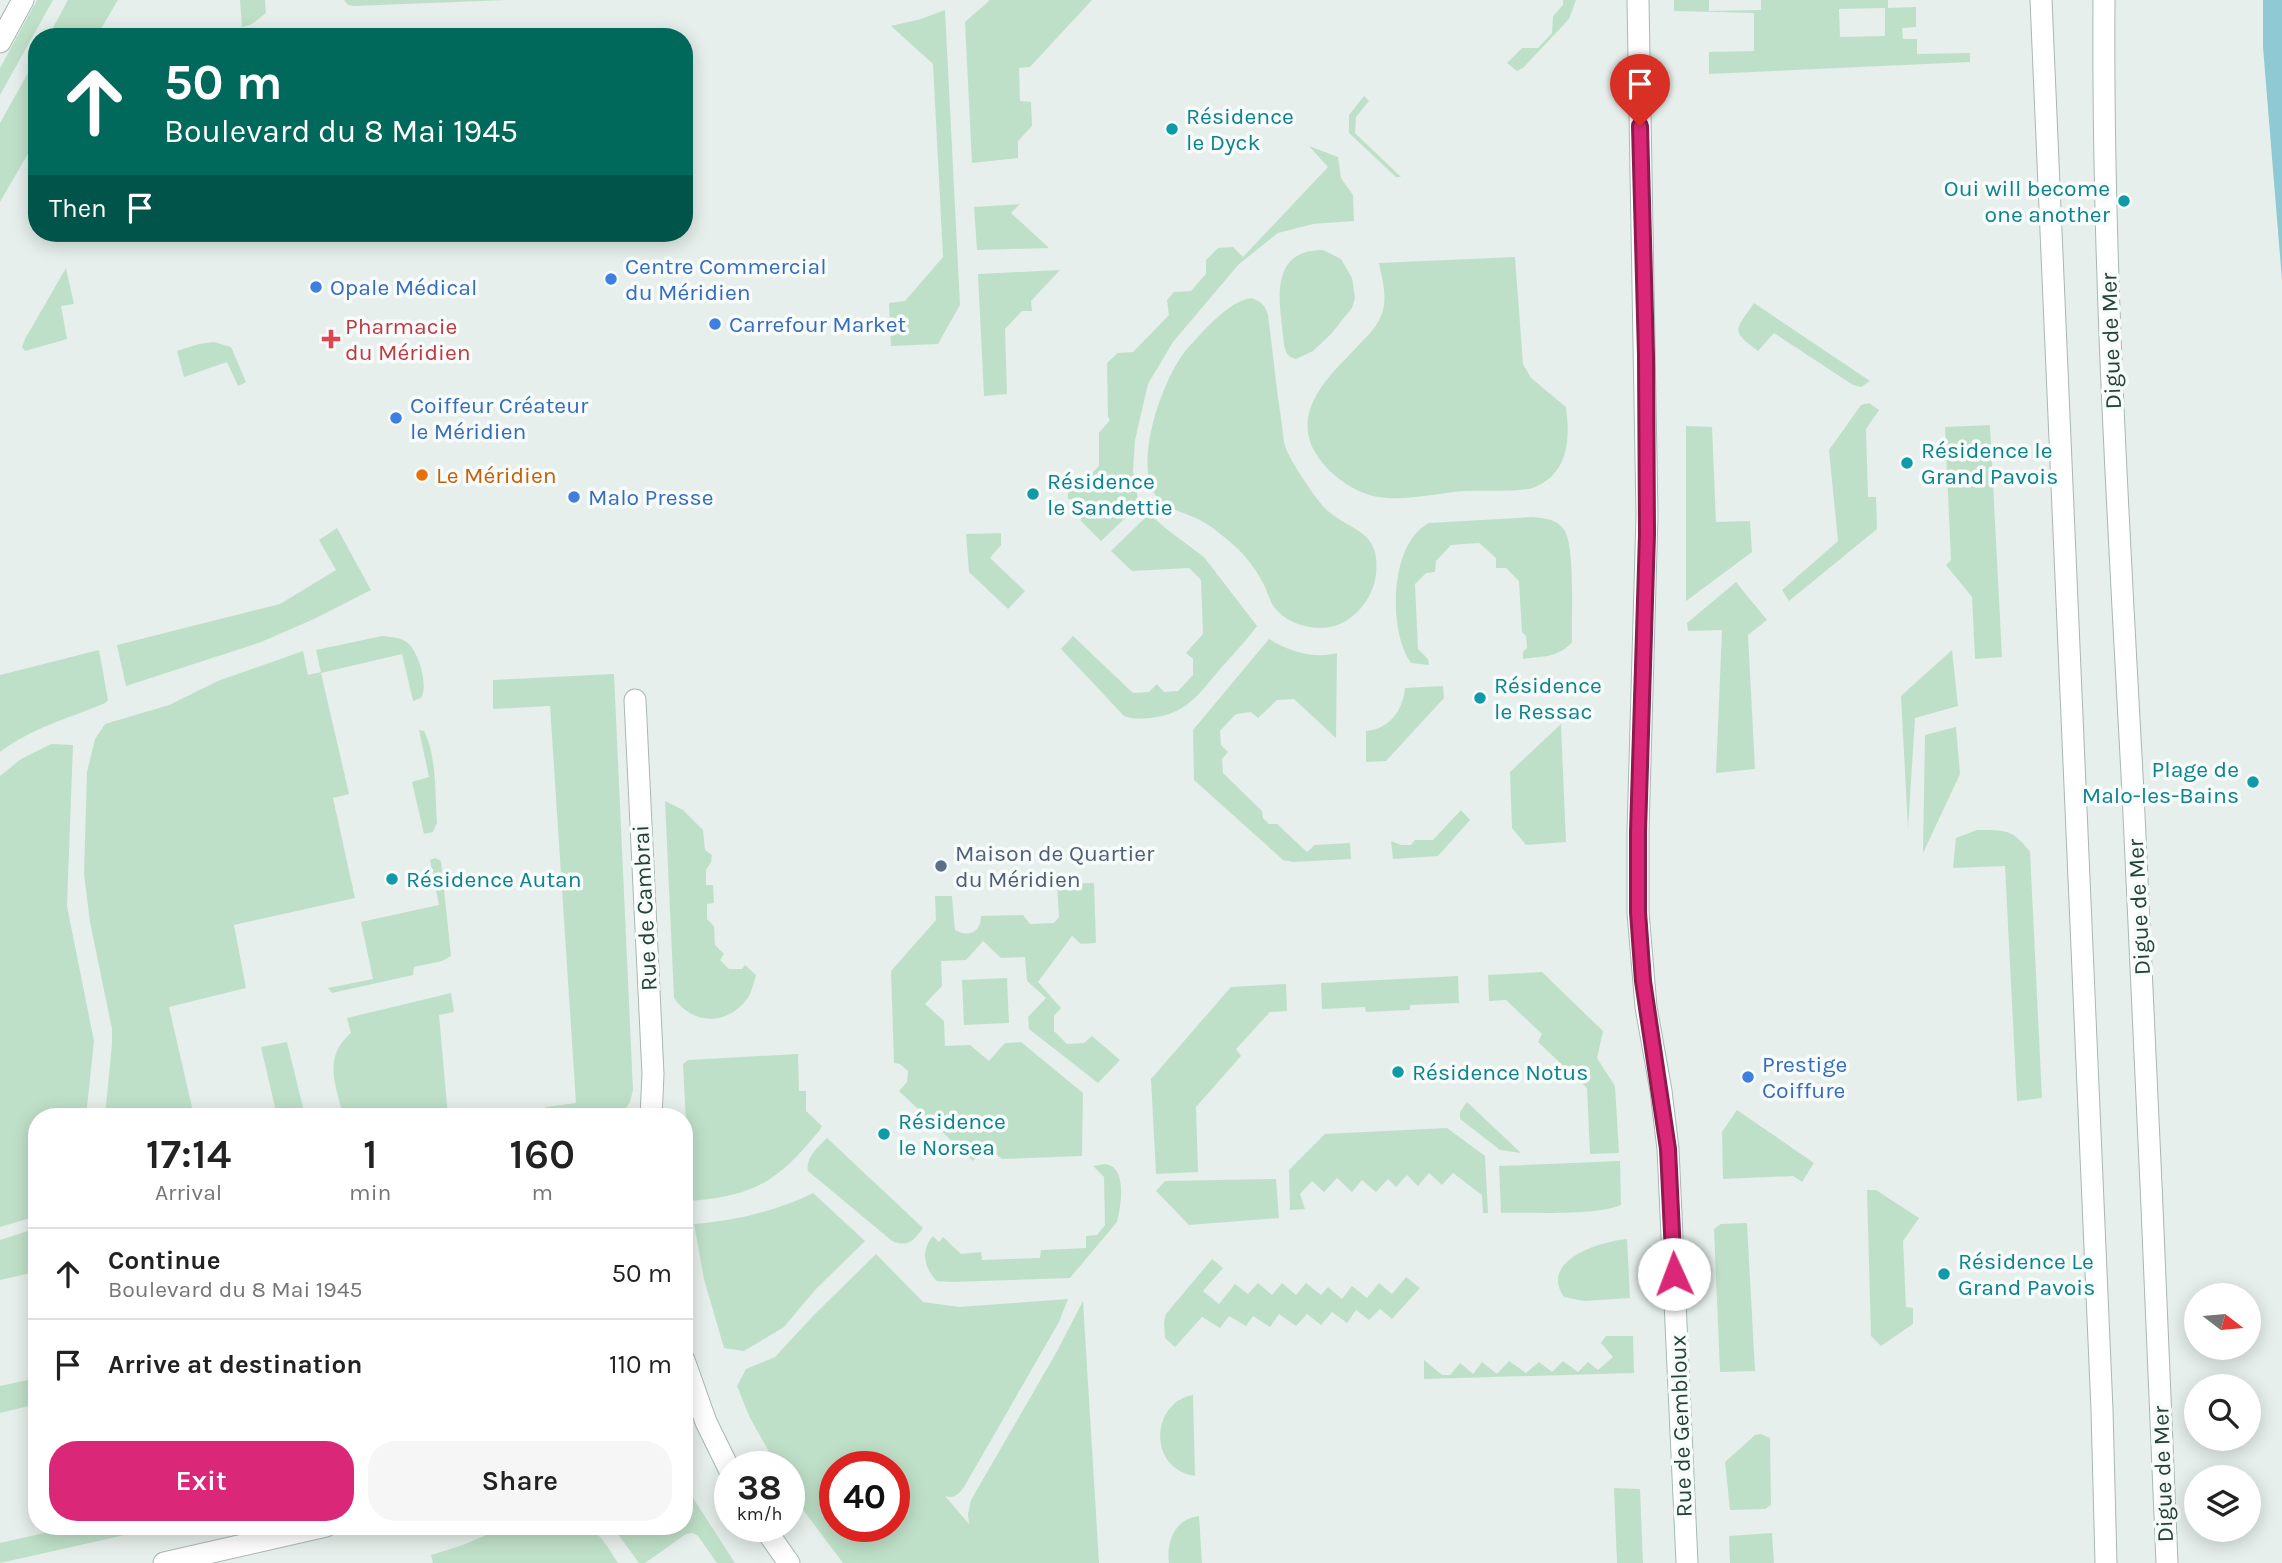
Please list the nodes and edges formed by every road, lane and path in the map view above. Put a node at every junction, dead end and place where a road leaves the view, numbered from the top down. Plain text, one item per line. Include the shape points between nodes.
1 (23, 0) edge
2 (1638, 0) edge
3 (2041, 0) edge
4 (2104, 0) edge
5 (0, 42) edge
6 (635, 701) dead end
7 (652, 1108) edge
8 (693, 1384) edge
9 (719, 1451) edge
10 (287, 1535) edge
11 (774, 1542) edge
12 (164, 1563) edge
13 (789, 1563) edge
14 (1687, 1563) edge
15 (2106, 1563) edge
16 (2167, 1563) edge

1 - 5 street
2 - 14 street, Rue de Gembloux via 1647,503 1638,912 1643,981 1668,1149
3 - 15 street
4 - 16 street, Digue de Mer via 2113,403
6 - 7 street, Rue de Cambrai
8 - 9 street
10 - 12 street
11 - 13 street

